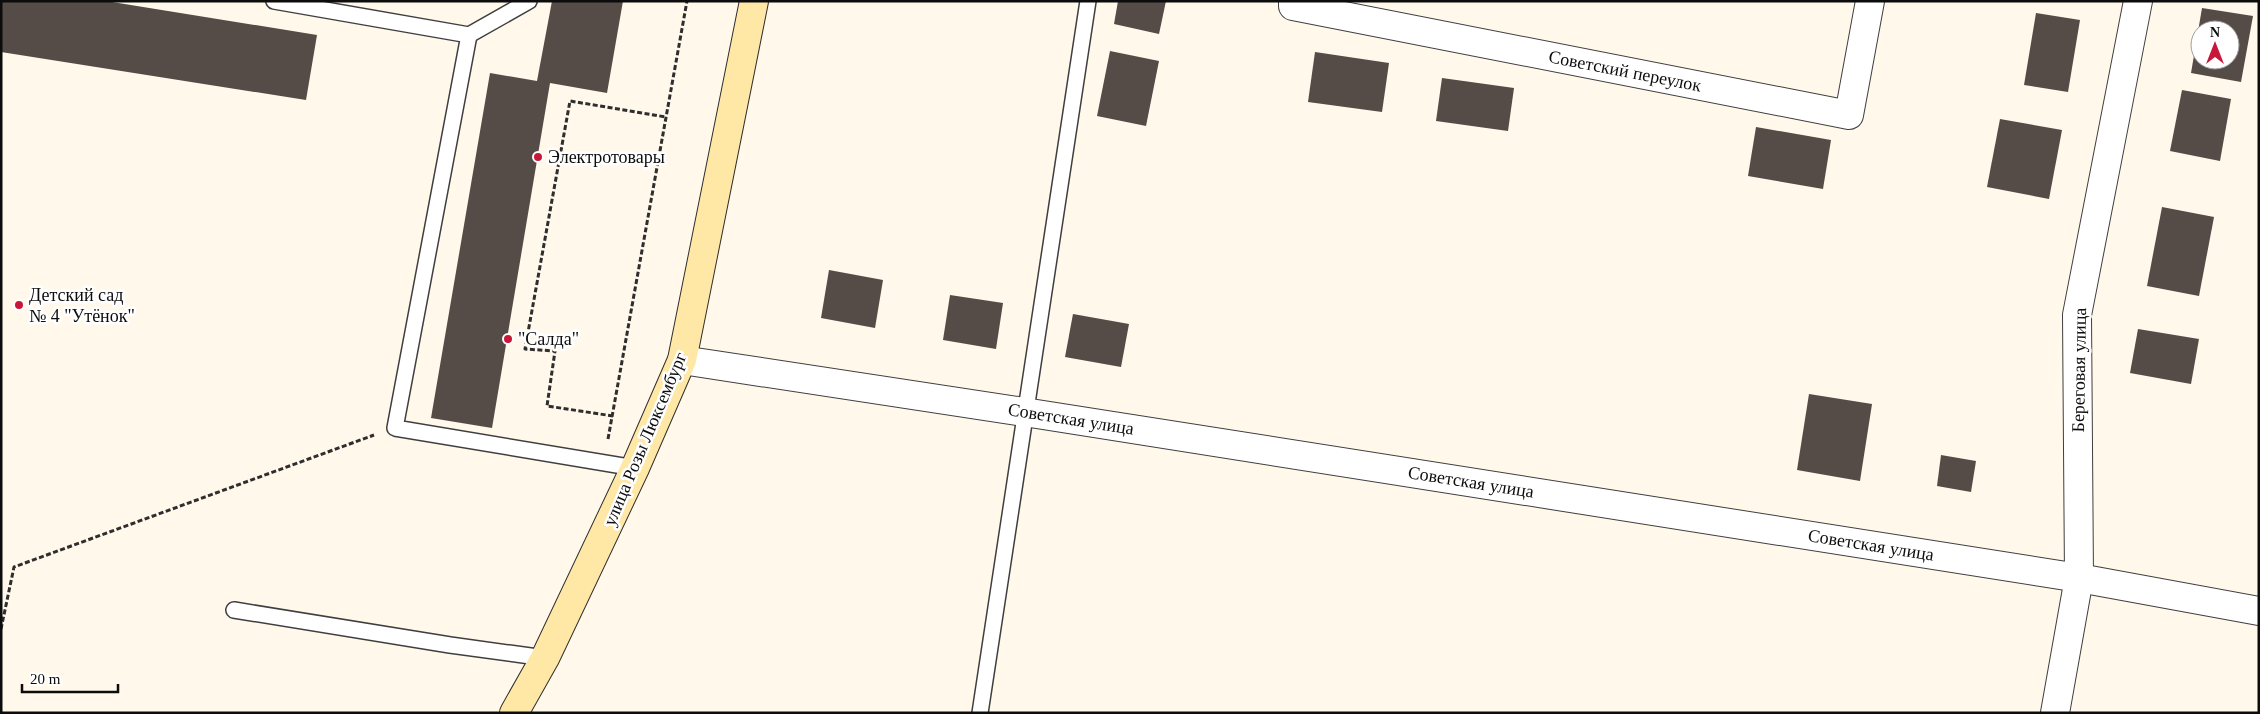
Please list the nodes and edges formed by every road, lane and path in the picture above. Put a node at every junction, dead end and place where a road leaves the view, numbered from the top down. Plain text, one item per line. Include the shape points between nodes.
1 (274, 1) edge
2 (529, 1) edge
3 (687, 1) edge
4 (754, 1) edge
5 (1088, 1) edge
6 (1294, 1) edge
7 (1870, 1) edge
8 (2138, 1) edge
9 (469, 35) junction
10 (666, 117) junction
11 (682, 360) junction
12 (1024, 412) junction
13 (612, 416) junction
14 (395, 428) junction
15 (604, 463) junction
16 (635, 468) junction
17 (2079, 578) junction
18 (234, 610) dead end
19 (2259, 612) edge
20 (1, 629) edge
21 (545, 658) junction
22 (514, 713) edge
23 (980, 713) edge
24 (2055, 713) edge

1 - 9 lane
2 - 9 lane
3 - 10 path
4 - 11 street, улица Розы Люксембург
5 - 12 lane
6 - 7 street, Советский переулок via 1293,6 1302,8 1848,115
8 - 17 street, Береговая улица via 2077,315
9 - 14 lane
10 - 13 path
10 - 13 path via 570,101 530,320 525,349 554,351 547,406
11 - 12 street, Советская улица
11 - 16 street, улица Розы Люксембург
12 - 17 street, Советская улица
12 - 23 lane
13 - 15 path
14 - 15 lane
14 - 20 path via 14,567
15 - 16 lane
16 - 21 street, улица Розы Люксембург
17 - 19 street, Советская улица
17 - 24 street, Береговая улица
18 - 21 lane
21 - 22 street, улица Розы Люксембург

